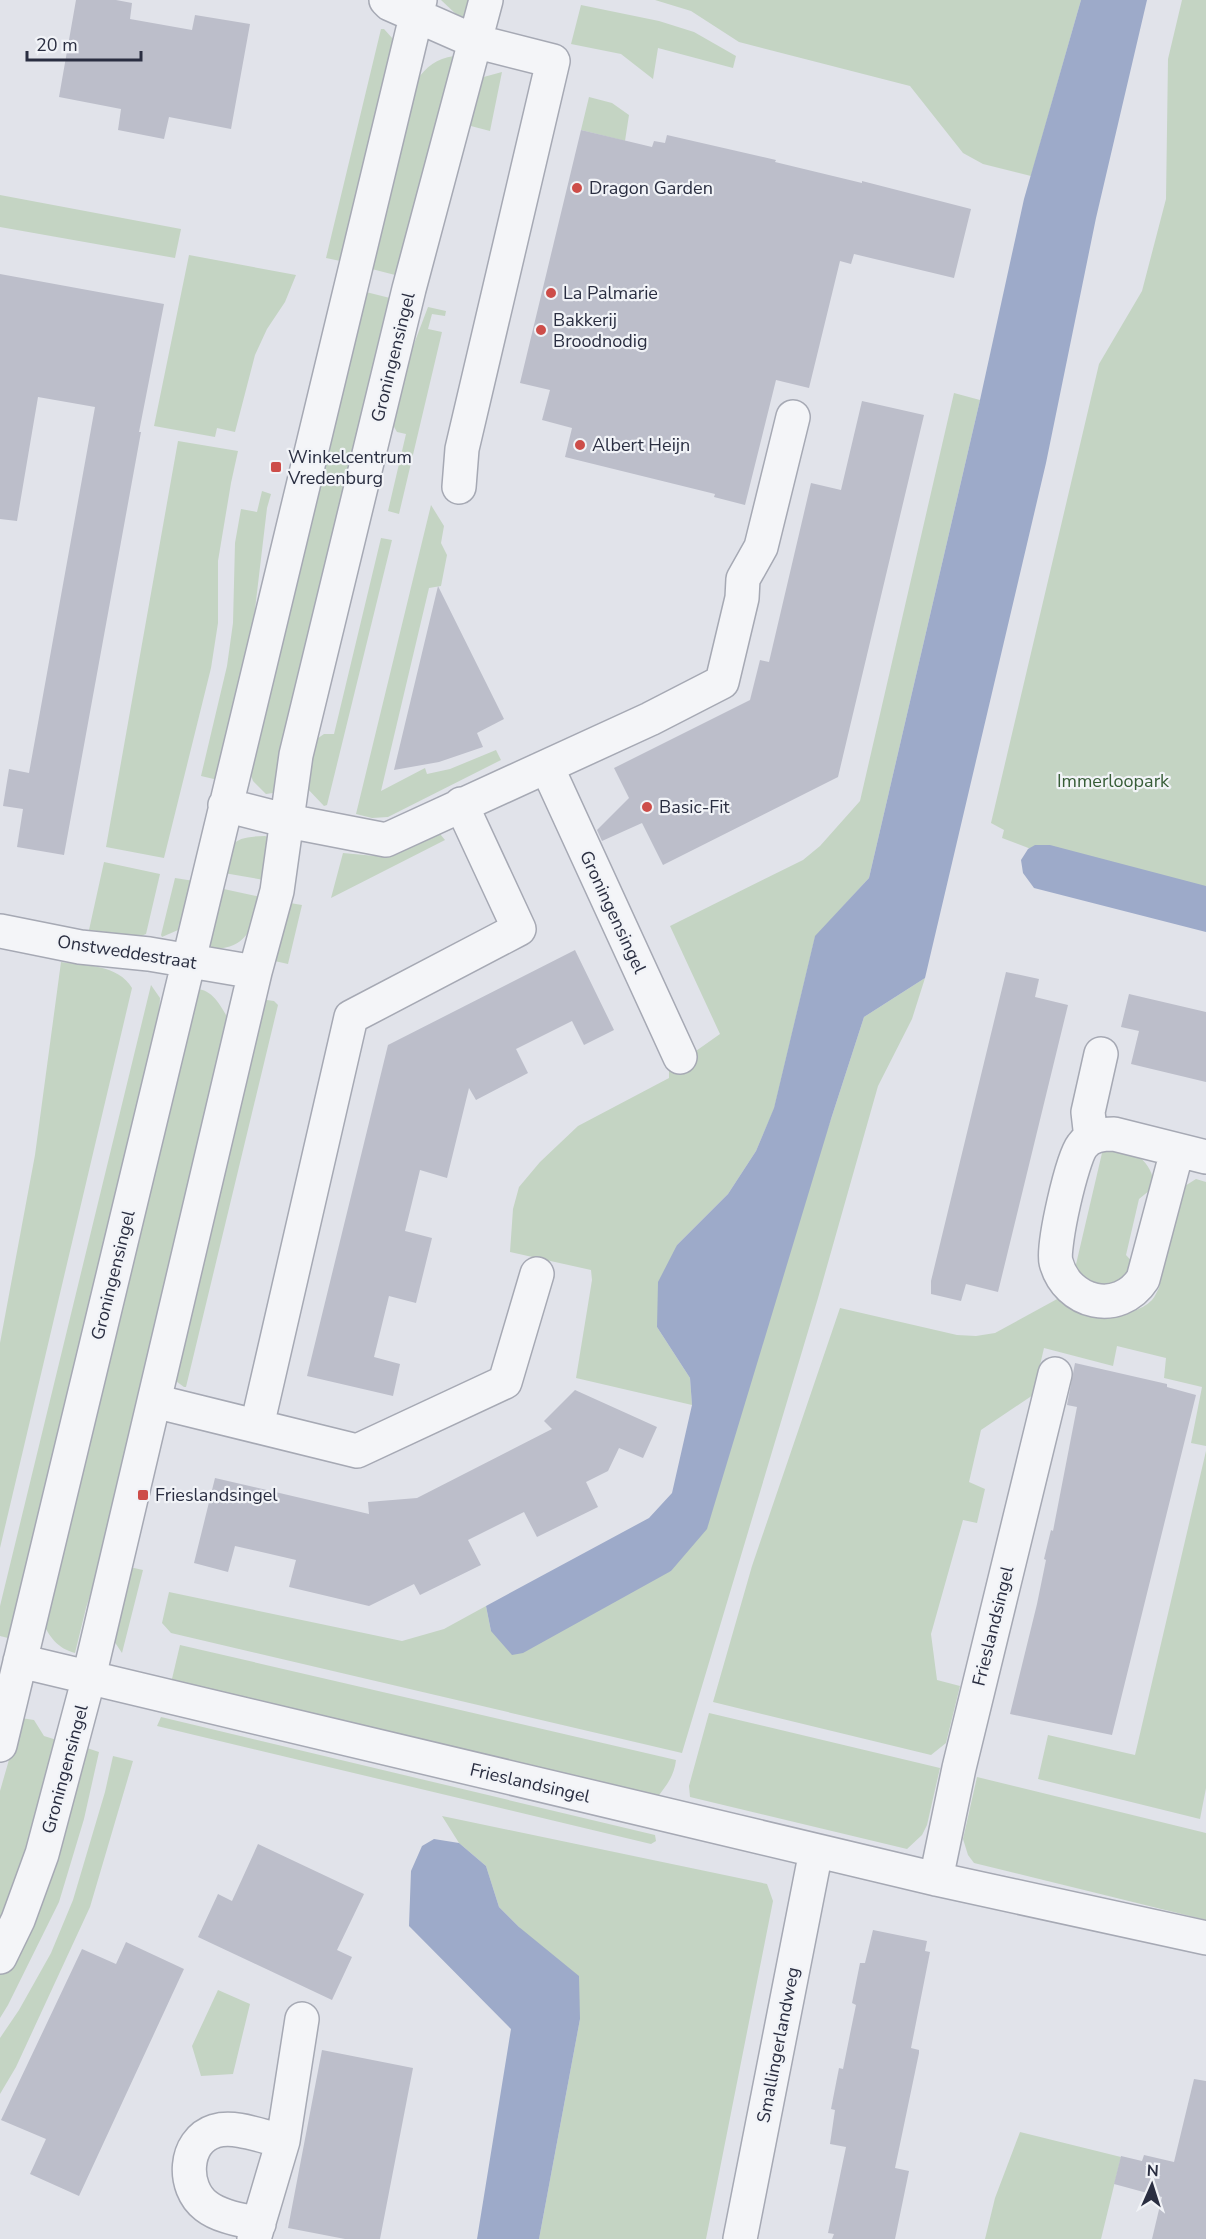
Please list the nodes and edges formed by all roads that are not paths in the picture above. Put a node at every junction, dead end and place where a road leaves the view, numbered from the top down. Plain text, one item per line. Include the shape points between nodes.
1 (386, 0) edge
2 (486, 0) edge
3 (419, 7) edge
4 (474, 41) junction
5 (793, 417) dead end
6 (459, 487) dead end
7 (547, 767) junction
8 (461, 804) junction
9 (225, 805) junction
10 (288, 821) junction
11 (0, 932) edge
12 (189, 961) junction
13 (255, 972) junction
14 (1101, 1054) dead end
15 (680, 1057) dead end
16 (1091, 1138) junction
17 (1191, 1154) edge
18 (537, 1274) dead end
19 (1055, 1374) dead end
20 (154, 1401) junction
21 (257, 1426) junction
22 (20, 1661) junction
23 (88, 1677) junction
24 (0, 1745) edge
25 (816, 1851) junction
26 (936, 1879) junction
27 (1206, 1938) edge
28 (0, 1957) edge
29 (302, 2019) dead end
30 (283, 2141) junction
31 (257, 2232) edge
32 (740, 2239) edge

1 - 3 street via 390,4
2 - 4 street, Groningensingel
3 - 4 street
3 - 9 street, Groningensingel
4 - 6 street via 553,61 462,449
4 - 10 street, Groningensingel via 298,743
5 - 7 street via 761,547 742,579 742,598 722,682
7 - 8 street
7 - 15 street, Groningensingel
8 - 10 street via 386,840
8 - 21 street via 519,929 351,1017
9 - 10 street
9 - 12 street, Groningensingel
10 - 13 street, Groningensingel via 276,891
11 - 12 street, Onstweddestraat
12 - 13 street, Onstweddestraat
12 - 22 street, Groningensingel
13 - 20 street, Groningensingel
14 - 16 street via 1088,1112
16 - 17 street via 1114,1134
16 - 17 street via 1075,1160 1055,1260 1068,1286 1099,1302 1124,1296 1143,1279
18 - 21 street via 505,1382 357,1451
19 - 26 street, Frieslandsingel via 959,1768
20 - 21 street
20 - 23 street, Groningensingel
22 - 23 street, Frieslandsingel
22 - 24 street, Groningensingel
23 - 25 street, Frieslandsingel
23 - 28 street, Groningensingel via 42,1854
25 - 26 street, Frieslandsingel
25 - 32 street, Smallingerlandweg
26 - 27 street, Frieslandsingel
29 - 30 street
30 - 31 street
30 - 31 street via 232,2129 216,2131 205,2137 191,2156 188,2175 192,2189 206,2206

